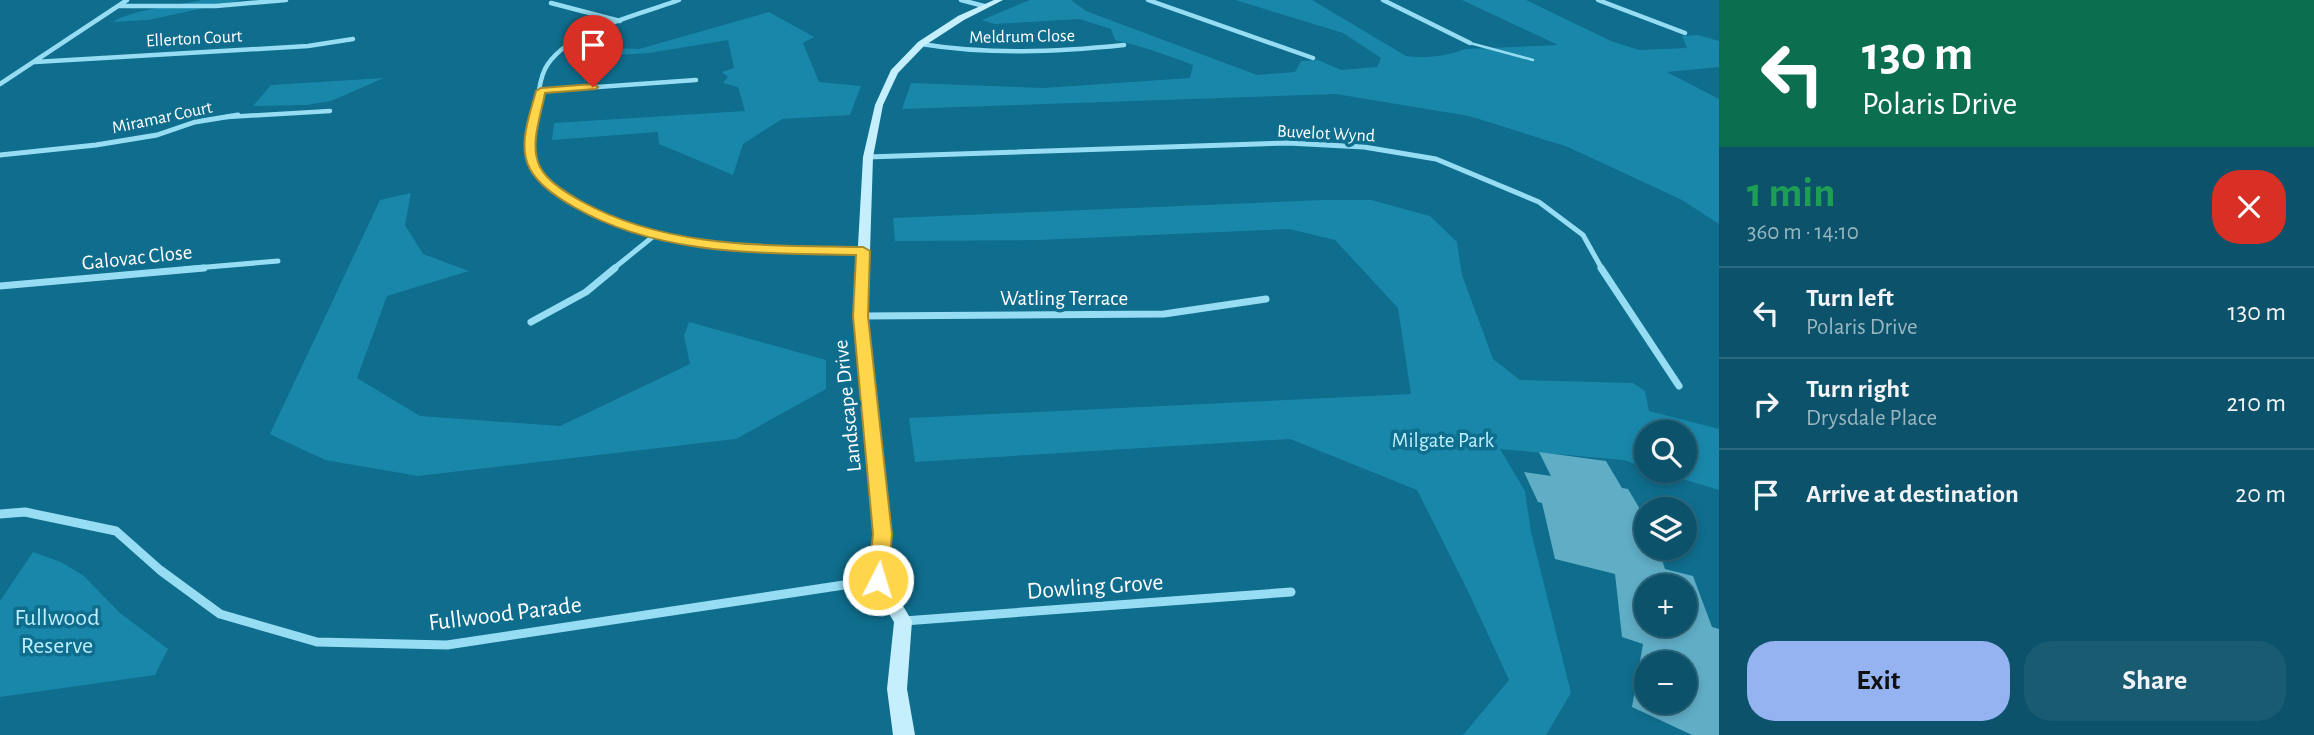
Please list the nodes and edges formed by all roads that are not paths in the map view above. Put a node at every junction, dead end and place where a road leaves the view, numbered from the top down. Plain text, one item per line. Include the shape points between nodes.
1 (127, 0) edge
2 (286, 0) edge
3 (679, 0) edge
4 (961, 0) edge
5 (1000, 0) edge
6 (1148, 0) edge
7 (1382, 0) edge
8 (1598, 0) edge
9 (551, 3) dead end
10 (120, 6) junction
11 (984, 6) junction
12 (621, 21) junction
13 (1685, 33) dead end
14 (353, 39) dead end
15 (1470, 43) joint
16 (921, 44) junction
17 (1124, 46) dead end
18 (1313, 58) dead end
19 (1533, 60) dead end
20 (35, 62) junction
21 (696, 80) dead end
22 (0, 84) edge
23 (541, 91) junction
24 (330, 111) dead end
25 (0, 155) edge
26 (868, 158) junction
27 (655, 235) junction
28 (863, 251) junction
29 (278, 261) dead end
30 (0, 286) edge
31 (1266, 299) dead end
32 (861, 316) junction
33 (531, 322) dead end
34 (1679, 386) dead end
35 (0, 514) edge
36 (878, 580) junction
37 (1290, 592) dead end
38 (903, 621) junction
39 (904, 735) edge

1 - 10 street
2 - 10 street
3 - 12 street
4 - 11 street
5 - 11 street, Landscape Drive
6 - 18 street
7 - 15 street
8 - 13 street
9 - 12 street
10 - 20 street
11 - 16 street, Landscape Drive
12 - 23 street via 558,52 545,67
14 - 20 street, Ellerton Court via 308,46
15 - 19 lane
16 - 17 street, Meldrum Close via 1015,53
16 - 26 street, Landscape Drive via 894,72 879,105
20 - 22 street
21 - 23 street
23 - 27 street via 529,142 534,168 558,193 599,216
24 - 25 street, Miramar Court via 244,114 96,145
26 - 28 street, Landscape Drive
26 - 34 street, Buvelot Wynd via 1288,143 1364,147 1436,159 1539,202 1583,235
27 - 28 street via 755,248
27 - 33 street via 586,292
28 - 32 street, Landscape Drive
29 - 30 street, Galovac Close
31 - 32 street, Watling Terrace via 1164,314
32 - 36 street, Landscape Drive via 883,534
35 - 36 street, Fullwood Parade via 25,512 116,531 220,614 317,642 447,645
36 - 38 street
37 - 38 street, Dowling Grove
38 - 39 street via 897,689

